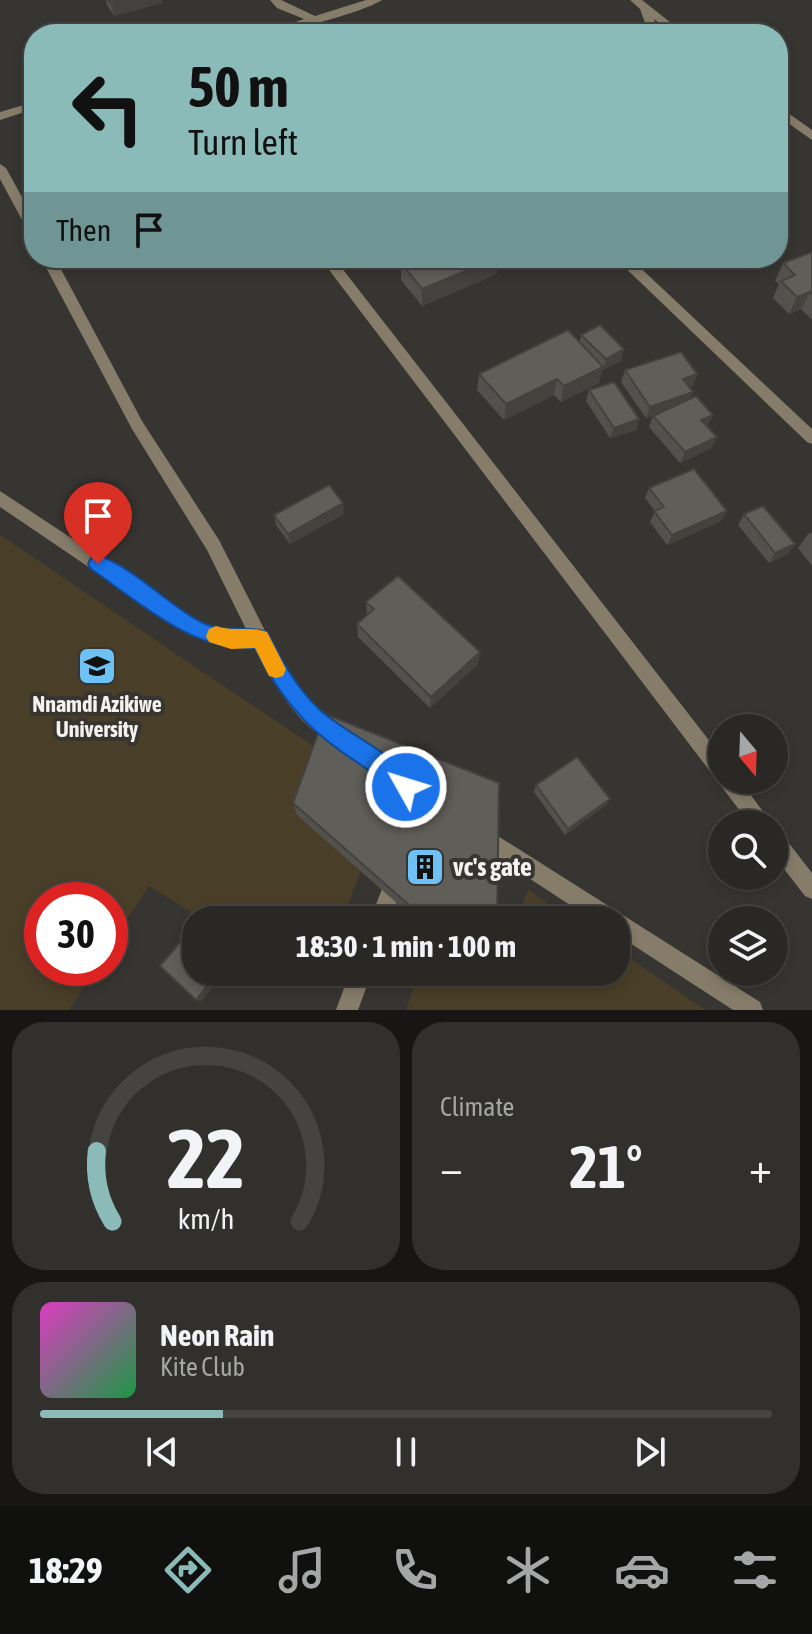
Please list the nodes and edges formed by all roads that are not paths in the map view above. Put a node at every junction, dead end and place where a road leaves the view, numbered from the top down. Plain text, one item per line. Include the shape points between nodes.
1 (275, 0) edge
2 (377, 0) edge
3 (640, 4) edge
4 (316, 20) junction
5 (302, 24) edge
6 (649, 24) edge
7 (667, 24) edge
8 (24, 108) edge
9 (0, 116) edge
10 (788, 118) edge
11 (812, 136) edge
12 (0, 168) edge
13 (24, 212) edge
14 (53, 268) edge
15 (335, 268) edge
16 (633, 268) edge
17 (812, 438) edge
18 (0, 498) edge
19 (260, 638) junction
20 (350, 745) edge
21 (708, 754) edge
22 (739, 794) edge
23 (751, 810) edge
24 (458, 820) edge
25 (788, 858) edge
26 (400, 867) edge
27 (812, 889) edge
28 (385, 906) edge
29 (591, 906) edge
30 (630, 931) edge
31 (356, 986) edge
32 (347, 1010) edge
33 (752, 1010) edge

1 - 4 street
2 - 4 street
3 - 6 street
3 - 7 street
4 - 5 street
8 - 9 street
10 - 11 street
12 - 13 street
14 - 19 street via 137,425 213,545
15 - 21 street
16 - 17 street
18 - 19 street via 195,629 231,640
19 - 20 street via 277,672 311,716
22 - 23 street
24 - 29 street
25 - 27 street
26 - 28 street
30 - 33 street
31 - 32 street

